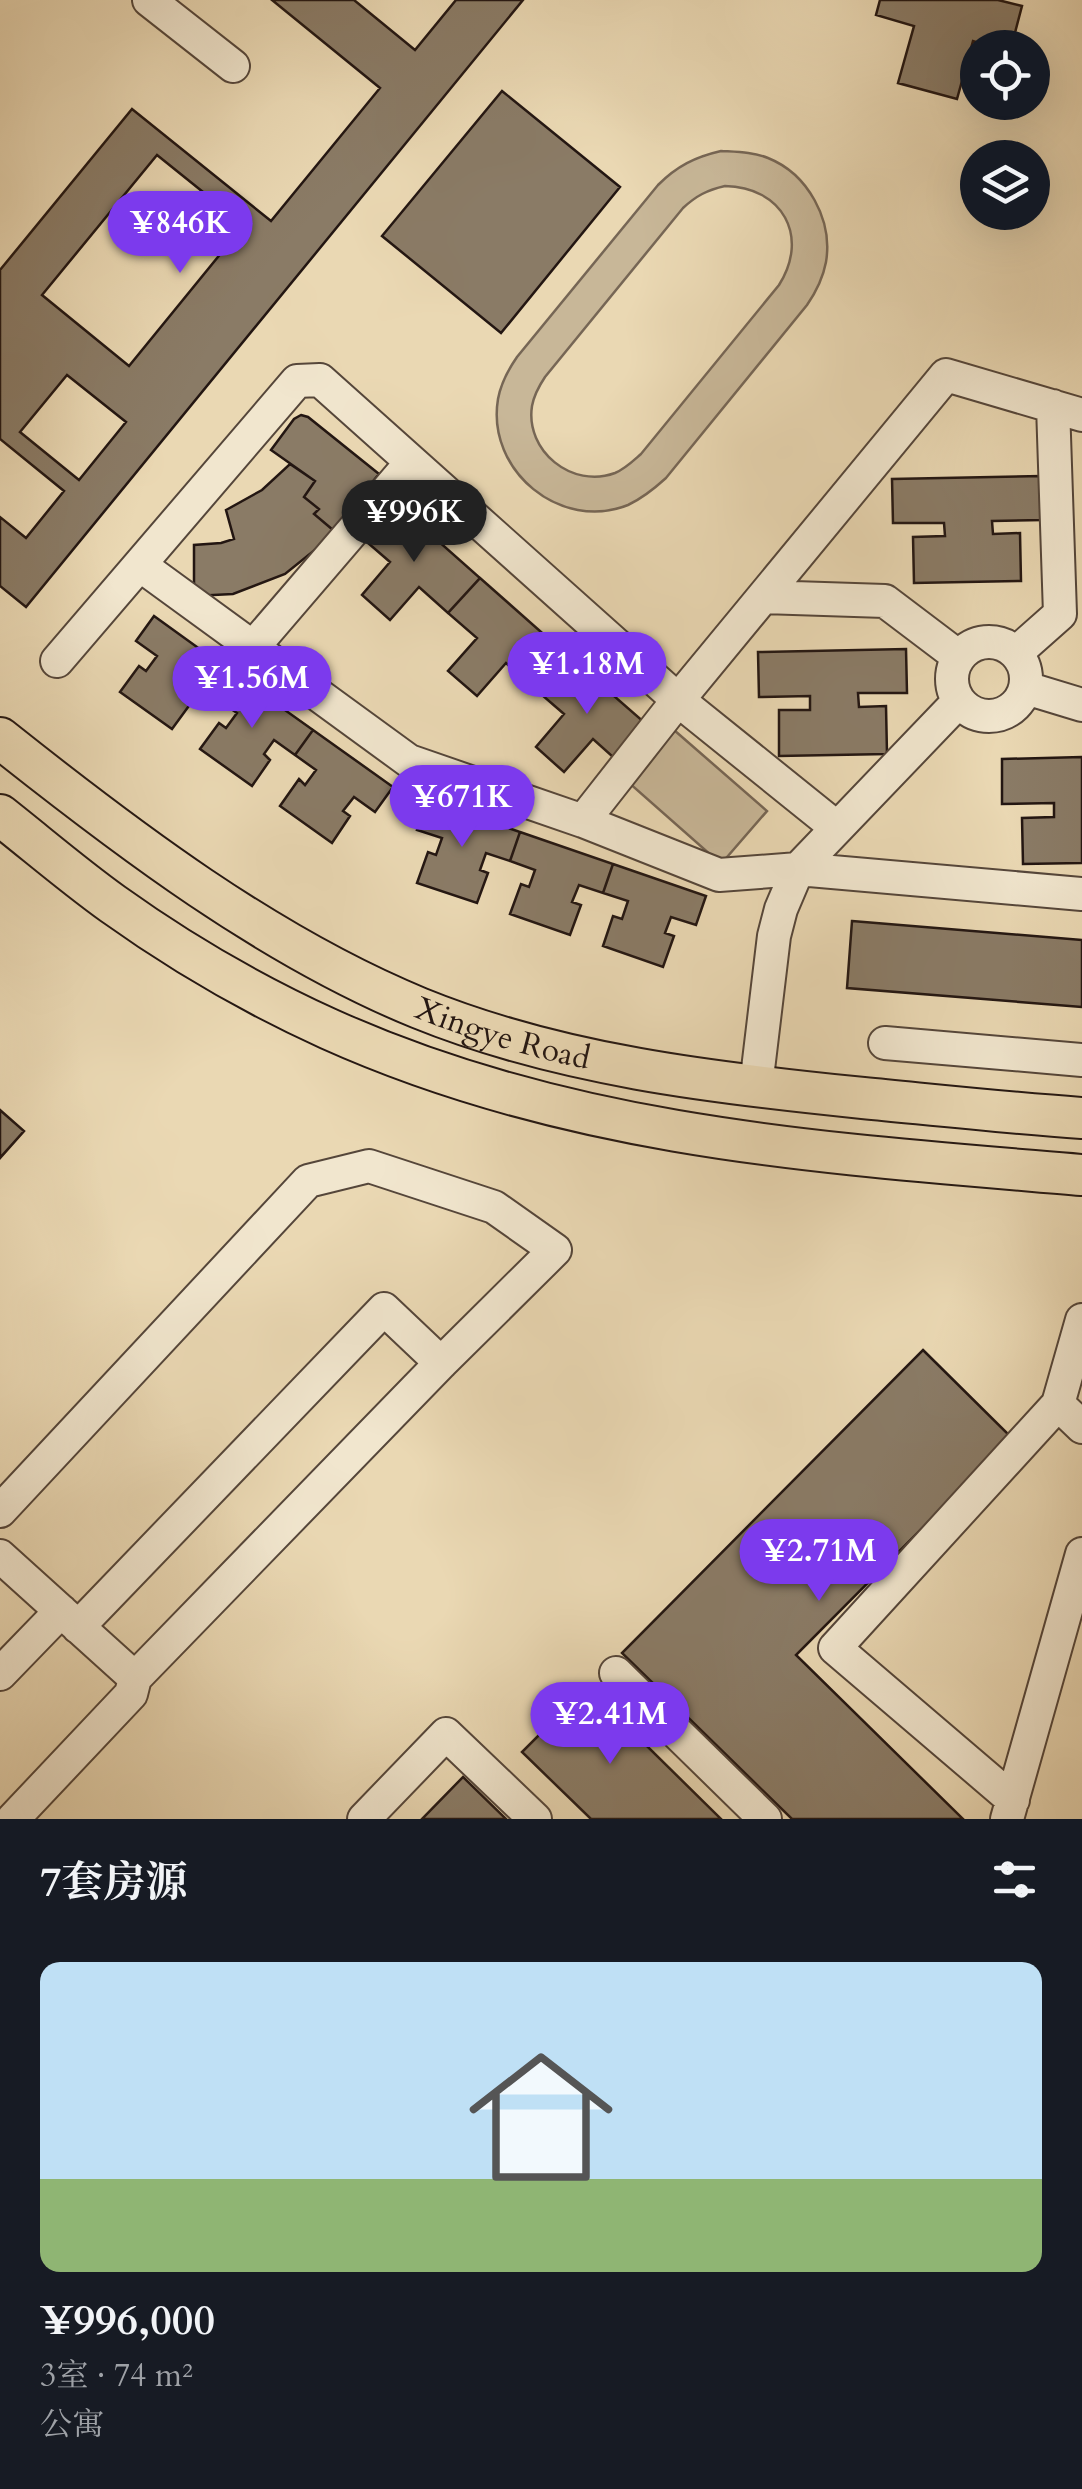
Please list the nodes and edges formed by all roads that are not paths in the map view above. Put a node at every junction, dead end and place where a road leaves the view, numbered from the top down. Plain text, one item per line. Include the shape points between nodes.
1 (150, 0) edge
2 (232, 66) dead end
3 (1068, 410) edge
4 (411, 463) junction
5 (140, 564) junction
6 (763, 597) junction
7 (1071, 615) edge
8 (254, 646) junction
9 (1016, 652) junction
10 (959, 657) junction
11 (57, 661) dead end
12 (1026, 688) junction
13 (678, 700) junction
14 (959, 701) junction
15 (1082, 705) edge
16 (0, 738) edge
17 (0, 816) edge
18 (583, 822) junction
19 (837, 828) junction
20 (798, 869) junction
21 (1082, 894) edge
22 (885, 1043) dead end
23 (1082, 1060) edge
24 (756, 1086) junction
25 (1082, 1118) edge
26 (1082, 1174) edge
27 (1082, 1320) edge
28 (442, 1363) junction
29 (1058, 1404) junction
30 (1082, 1426) edge
31 (0, 1511) edge
32 (1082, 1554) edge
33 (0, 1556) edge
34 (70, 1619) junction
35 (616, 1673) dead end
36 (0, 1674) edge
37 (135, 1678) junction
38 (1010, 1809) edge
39 (14, 1819) edge
40 (364, 1819) edge
41 (535, 1819) edge
42 (766, 1819) edge

1 - 2 street
3 - 6 street via 946,375
3 - 7 street
4 - 5 street via 320,380 298,381
4 - 8 street
4 - 13 street
5 - 8 street
5 - 11 street
6 - 10 street via 885,602
6 - 13 street
7 - 9 street
8 - 18 street via 410,761
9 - 10 street via 980,643
9 - 12 street
10 - 14 street via 952,679
12 - 14 street via 1001,714 978,715
12 - 15 street
13 - 18 street
13 - 19 street
14 - 19 street
16 - 24 main road, Xingye Road via 250,918 420,1008 510,1040 613,1064
17 - 26 main road, Xingye Road via 113,904 240,983 328,1028 460,1081 673,1132 876,1158
18 - 20 street via 718,874
19 - 20 street
20 - 21 street
20 - 24 street via 774,936
22 - 23 street
24 - 25 main road, Xingye Road
27 - 29 street
28 - 31 street via 555,1250 494,1207 368,1166 308,1181
28 - 34 street via 384,1309
28 - 37 street
29 - 30 street
29 - 38 street via 834,1648
32 - 38 street
33 - 34 street
34 - 36 street
34 - 37 street
35 - 42 street
37 - 39 street via 131,1694
40 - 41 street via 446,1734

